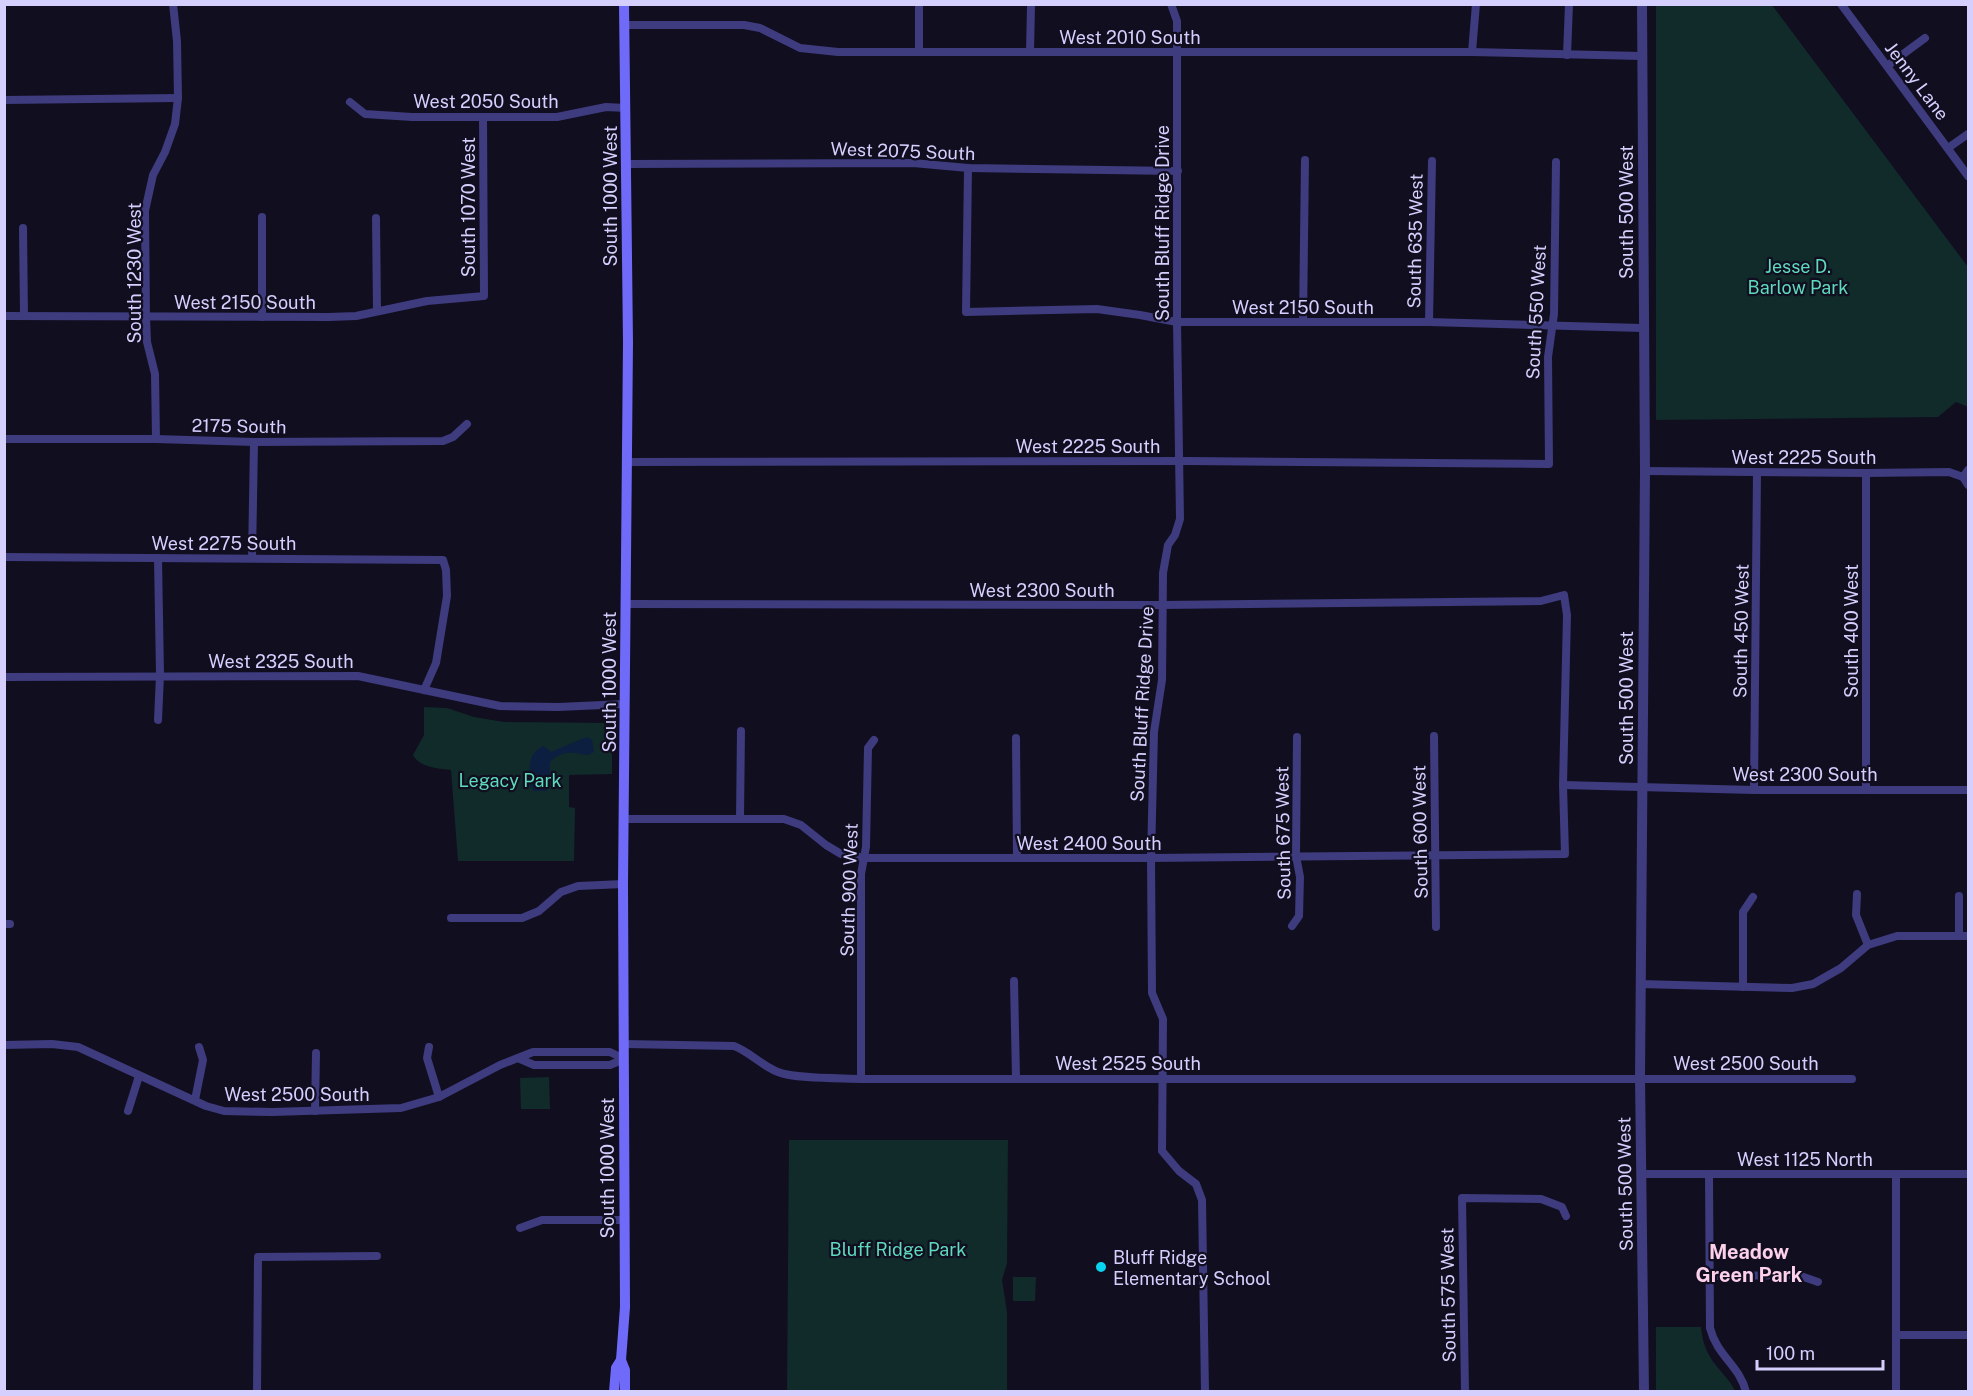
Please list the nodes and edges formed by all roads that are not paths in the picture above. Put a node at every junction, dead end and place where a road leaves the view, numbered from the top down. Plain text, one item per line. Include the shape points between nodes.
1 (173, 4) edge
2 (624, 4) edge
3 (1171, 4) edge
4 (1476, 4) edge
5 (1569, 4) edge
6 (1642, 4) edge
7 (1841, 4) edge
8 (1031, 6) dead end
9 (919, 7) dead end
10 (624, 25) junction
11 (1925, 38) dead end
12 (1030, 51) junction
13 (919, 52) junction
14 (1177, 52) junction
15 (1472, 52) junction
16 (1567, 55) junction
17 (1641, 56) junction
18 (1887, 66) junction
19 (178, 98) junction
20 (4, 100) edge
21 (350, 102) dead end
22 (626, 108) junction
23 (483, 118) junction
24 (1968, 134) edge
25 (1948, 148) junction
26 (1305, 160) dead end
27 (1432, 161) dead end
28 (1556, 162) dead end
29 (627, 164) junction
30 (968, 168) junction
31 (1178, 171) junction
32 (1968, 176) edge
33 (262, 217) dead end
34 (376, 218) dead end
35 (23, 228) dead end
36 (484, 296) joint
37 (377, 311) junction
38 (24, 315) junction
39 (4, 316) edge
40 (146, 316) junction
41 (262, 317) junction
42 (1303, 321) junction
43 (1177, 322) junction
44 (1429, 322) junction
45 (1553, 324) junction
46 (1642, 328) junction
47 (467, 424) dead end
48 (4, 439) edge
49 (156, 439) junction
50 (254, 442) junction
51 (1179, 461) junction
52 (627, 462) junction
53 (1549, 464) joint
54 (1968, 470) edge
55 (1645, 471) junction
56 (1757, 472) junction
57 (1866, 473) junction
58 (1962, 477) junction
59 (1968, 485) edge
60 (4, 557) edge
61 (158, 558) junction
62 (252, 558) junction
63 (627, 604) junction
64 (1162, 605) junction
65 (160, 675) junction
66 (4, 677) edge
67 (424, 690) junction
68 (626, 704) junction
69 (158, 720) dead end
70 (741, 731) dead end
71 (1434, 736) dead end
72 (1296, 737) dead end
73 (1016, 738) dead end
74 (874, 740) dead end
75 (1563, 785) junction
76 (1642, 787) junction
77 (1754, 790) junction
78 (1866, 790) junction
79 (1968, 790) edge
80 (740, 818) junction
81 (624, 819) junction
82 (1296, 856) junction
83 (1436, 856) junction
84 (865, 858) junction
85 (1017, 858) junction
86 (1150, 858) junction
87 (623, 885) junction
88 (1857, 894) dead end
89 (1959, 896) dead end
90 (1753, 897) dead end
91 (451, 918) dead end
92 (1292, 926) dead end
93 (1437, 927) dead end
94 (1959, 936) junction
95 (1968, 936) edge
96 (1868, 945) junction
97 (1014, 981) dead end
98 (1640, 984) junction
99 (1743, 987) junction
100 (624, 1044) junction
101 (4, 1045) edge
102 (199, 1047) dead end
103 (429, 1047) dead end
104 (316, 1053) dead end
105 (520, 1059) junction
106 (624, 1059) junction
107 (139, 1076) junction
108 (1640, 1077) junction
109 (1016, 1078) junction
110 (1162, 1078) junction
111 (861, 1079) junction
112 (1852, 1079) dead end
113 (439, 1097) junction
114 (195, 1100) junction
115 (315, 1111) junction
116 (128, 1112) dead end
117 (1641, 1174) junction
118 (1709, 1174) junction
119 (1896, 1174) junction
120 (1968, 1174) edge
121 (1566, 1216) dead end
122 (624, 1220) junction
123 (520, 1228) dead end
124 (377, 1256) dead end
125 (1709, 1276) junction
126 (1818, 1282) dead end
127 (1896, 1335) junction
128 (1968, 1335) edge
129 (621, 1360) junction
130 (257, 1392) edge
131 (614, 1392) edge
132 (625, 1392) edge
133 (1205, 1392) edge
134 (1465, 1392) edge
135 (1644, 1392) edge
136 (1746, 1392) edge
137 (1896, 1392) edge

1 - 19 street, South 1230 West
2 - 10 main road, South 1000 West
3 - 14 street, South Bluff Ridge Drive via 1177,21
4 - 15 street
5 - 16 street
6 - 17 street, South 500 West
7 - 18 street, Jenny Lane
8 - 12 street
9 - 13 street
10 - 13 street, West 2010 South via 744,25 813,51
10 - 22 main road, South 1000 West
11 - 18 street
12 - 13 street, West 2010 South
12 - 14 street, West 2010 South
14 - 15 street, West 2010 South
14 - 31 street, South Bluff Ridge Drive
15 - 16 street, West 2010 South
16 - 17 street, West 2010 South
17 - 46 street, South 500 West
18 - 25 street, Jenny Lane
19 - 20 street
19 - 40 street, South 1230 West via 175,124 153,175 145,211
21 - 23 street, West 2050 South via 365,114
22 - 23 street, West 2050 South via 606,107 557,117
22 - 29 main road, South 1000 West
23 - 36 street, South 1070 West
24 - 25 street
25 - 32 street, Jenny Lane
26 - 42 street
27 - 44 street, South 635 West
28 - 45 street, South 550 West
29 - 30 street, West 2075 South via 913,163
29 - 52 main road, South 1000 West
30 - 31 street, West 2075 South
30 - 43 street, West 2150 South via 966,312 1097,309
31 - 43 street, South Bluff Ridge Drive
33 - 41 street
34 - 37 street
35 - 38 street
36 - 37 street, West 2150 South
37 - 41 street, West 2150 South via 329,318
38 - 39 street, West 2150 South
38 - 40 street, West 2150 South
40 - 41 street, West 2150 South
40 - 49 street, South 1230 West via 155,374
42 - 43 street, West 2150 South
42 - 44 street, West 2150 South
43 - 51 street, South Bluff Ridge Drive
44 - 45 street, West 2150 South
45 - 46 street, West 2150 South
45 - 53 street, South 550 West via 1548,357
46 - 55 street, South 500 West
47 - 50 street, 2175 South via 442,441
48 - 49 street, 2175 South
49 - 50 street, 2175 South
50 - 62 street
51 - 52 street, West 2225 South
51 - 53 street, West 2225 South
51 - 64 street, South Bluff Ridge Drive via 1180,519 1164,561
52 - 63 main road, South 1000 West
54 - 58 street
55 - 56 street, West 2225 South
55 - 76 street, South 500 West
56 - 57 street, West 2225 South
56 - 77 street, South 450 West
57 - 58 street, West 2225 South via 1949,472
57 - 78 street, South 400 West
58 - 59 street
60 - 61 street, West 2275 South
61 - 62 street, West 2275 South
61 - 65 street
62 - 67 street, West 2275 South via 443,560 447,596 436,663
63 - 64 street, West 2300 South
63 - 68 main road, South 1000 West
64 - 75 street, West 2300 South via 1541,601 1564,595 1567,615
64 - 86 street, South Bluff Ridge Drive via 1162,680 1154,732
65 - 66 street, West 2325 South
65 - 67 street, West 2325 South via 358,676
65 - 69 street
67 - 68 street, West 2325 South via 500,706
68 - 81 main road, South 1000 West
70 - 80 street
71 - 83 street, South 600 West
72 - 82 street, South 675 West
73 - 85 street
74 - 84 street, South 900 West via 868,748
75 - 76 street, West 2300 South
75 - 83 street, West 2400 South via 1565,854
76 - 77 street, West 2300 South
76 - 98 street, South 500 West
77 - 78 street, West 2300 South
78 - 79 street, West 2300 South
80 - 81 street, West 2400 South
80 - 84 street, West 2400 South via 784,819 801,825 841,854
81 - 87 main road, South 1000 West
82 - 83 street, West 2400 South
82 - 86 street, West 2400 South
82 - 92 street, South 675 West via 1299,916
83 - 93 street, South 600 West
84 - 85 street, West 2400 South
84 - 111 street, South 900 West via 861,874
85 - 86 street, West 2400 South
86 - 110 street, South Bluff Ridge Drive via 1152,993 1163,1018
87 - 91 street via 578,886 561,892 539,912 522,918
87 - 100 main road, South 1000 West
88 - 96 street via 1856,915
89 - 94 street
90 - 99 street via 1743,912
94 - 95 street
94 - 96 street via 1897,936
96 - 99 street via 1841,968 1813,984 1792,988
97 - 109 street
98 - 99 street
98 - 108 street, South 500 West
100 - 106 main road, South 1000 West
100 - 111 street, West 2525 South via 734,1046 782,1074
101 - 107 street, West 2500 South via 78,1047
102 - 114 street via 203,1060
103 - 113 street via 428,1058
104 - 115 street
105 - 106 street via 534,1065 610,1065
105 - 106 street, West 2500 South via 533,1052 610,1052
105 - 113 street, West 2500 South via 500,1065
106 - 122 main road, South 1000 West
107 - 114 street, West 2500 South
107 - 116 street
108 - 110 street, West 2525 South
108 - 112 street, West 2500 South
108 - 117 street, South 500 West
109 - 110 street, West 2525 South
109 - 111 street, West 2525 South
110 - 133 street, South Bluff Ridge Drive via 1162,1151 1196,1184 1202,1200
113 - 115 street, West 2500 South via 401,1108
114 - 115 street, West 2500 South via 224,1110
117 - 118 street, West 1125 North
117 - 135 street, South 500 West
118 - 119 street, West 1125 North
118 - 125 street
119 - 120 street, West 1125 North
119 - 127 street
121 - 134 street, South 575 West via 1562,1207 1541,1199 1462,1198
122 - 123 street via 542,1220
122 - 129 main road, South 1000 West
124 - 130 street via 258,1257
125 - 126 street via 1798,1275
125 - 136 street via 1713,1340 1741,1377
127 - 128 street
127 - 137 street
129 - 131 main road, South 1000 West via 616,1368
129 - 132 main road, South 1000 West

